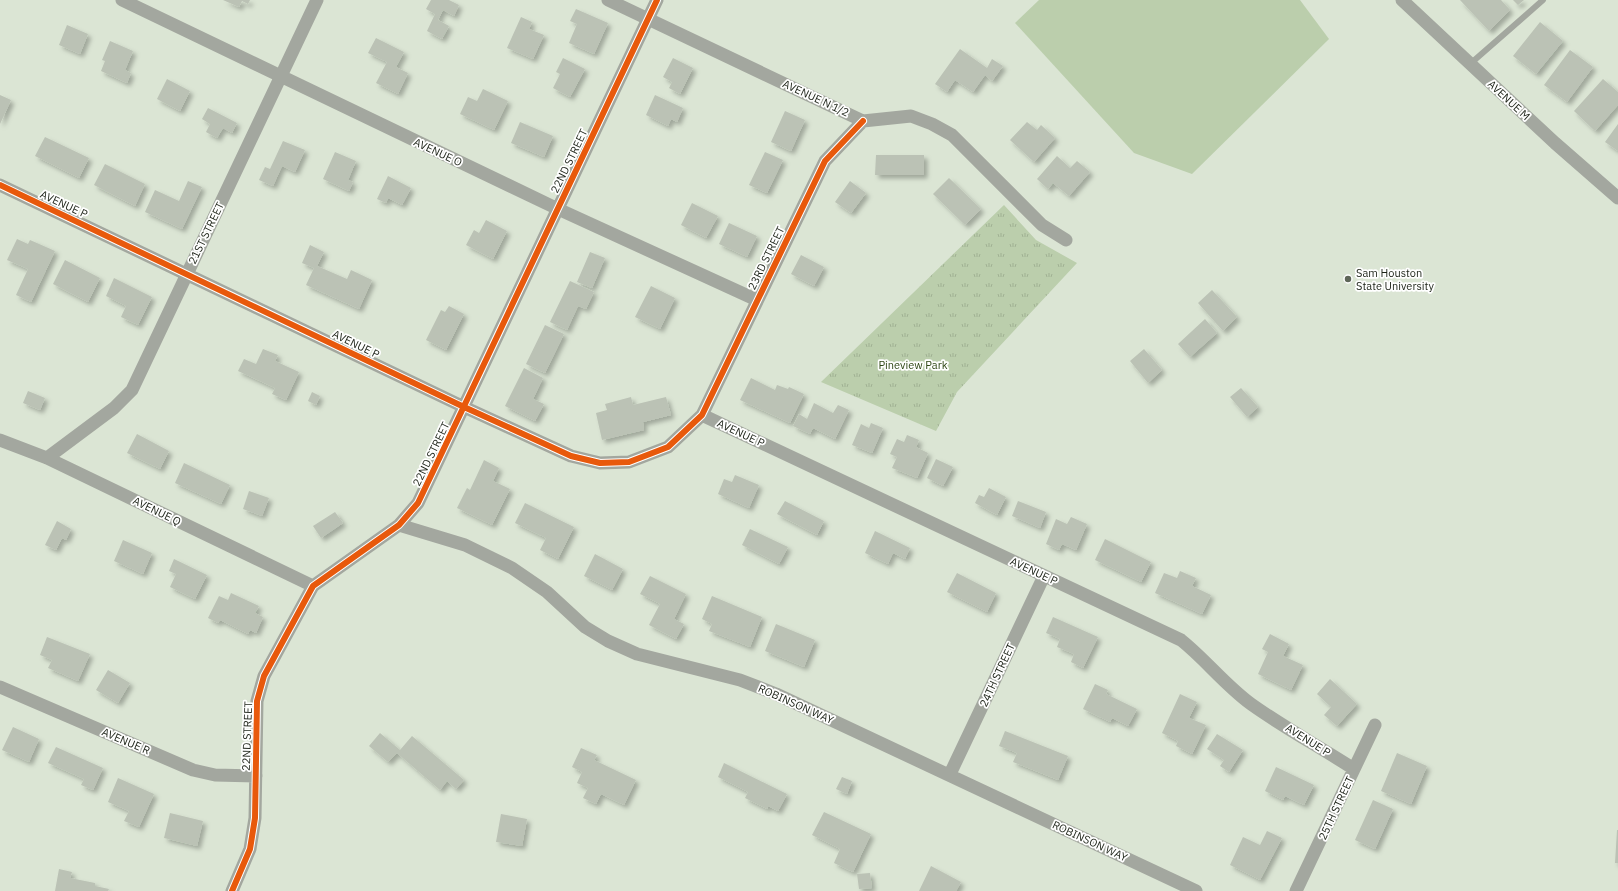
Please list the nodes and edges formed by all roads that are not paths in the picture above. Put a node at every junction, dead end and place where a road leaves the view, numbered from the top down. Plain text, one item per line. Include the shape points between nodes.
1 (122, 0) edge
2 (317, 0) edge
3 (608, 0) edge
4 (657, 0) edge
5 (1402, 0) edge
6 (1543, 0) edge
7 (649, 18) junction
8 (1470, 64) junction
9 (281, 77) junction
10 (863, 121) junction
11 (0, 184) edge
12 (1618, 198) edge
13 (558, 209) junction
14 (1066, 240) dead end
15 (187, 273) junction
16 (757, 300) junction
17 (464, 407) junction
18 (702, 415) junction
19 (0, 440) edge
20 (47, 458) junction
21 (399, 525) junction
22 (1044, 576) junction
23 (313, 586) junction
24 (0, 687) edge
25 (1375, 725) dead end
26 (1354, 769) junction
27 (950, 774) junction
28 (256, 776) junction
29 (232, 891) edge
30 (1196, 891) edge
31 (1296, 891) edge

1 - 9 street, AVENUE O
2 - 9 street, 21ST STREET
3 - 7 street, AVENUE N 1/2
4 - 7 street, 22ND STREET
5 - 8 street, AVENUE M
6 - 8 lane
7 - 10 street, AVENUE N 1/2
7 - 13 street, 22ND STREET
8 - 12 street, AVENUE M
9 - 13 street, AVENUE O
9 - 15 street, 21ST STREET
10 - 14 street via 911,116 952,135 1042,225
10 - 16 street, 23RD STREET via 825,161
11 - 15 street, AVENUE P
13 - 16 street, AVENUE O
13 - 17 street, 22ND STREET
15 - 17 street, AVENUE P
15 - 20 street, 21ST STREET via 132,390 114,408
16 - 18 street, 23RD STREET
17 - 18 street, AVENUE P via 571,456 600,463 629,462 668,447
17 - 21 street, 22ND STREET via 418,503
18 - 22 street, AVENUE P
19 - 20 street, AVENUE Q
20 - 23 street, AVENUE Q
21 - 23 street, 22ND STREET
21 - 27 street, ROBINSON WAY via 465,545 512,568 547,592 585,627 608,641 637,654 740,680 776,694
22 - 26 street, AVENUE P via 1181,640 1251,704
22 - 27 street, 24TH STREET
23 - 28 street, 22ND STREET via 264,676 257,701
24 - 28 street, AVENUE R via 193,770
25 - 26 street, 25TH STREET
26 - 31 street, 25TH STREET
27 - 30 street, ROBINSON WAY
28 - 29 street, 22ND STREET via 255,818 250,849

